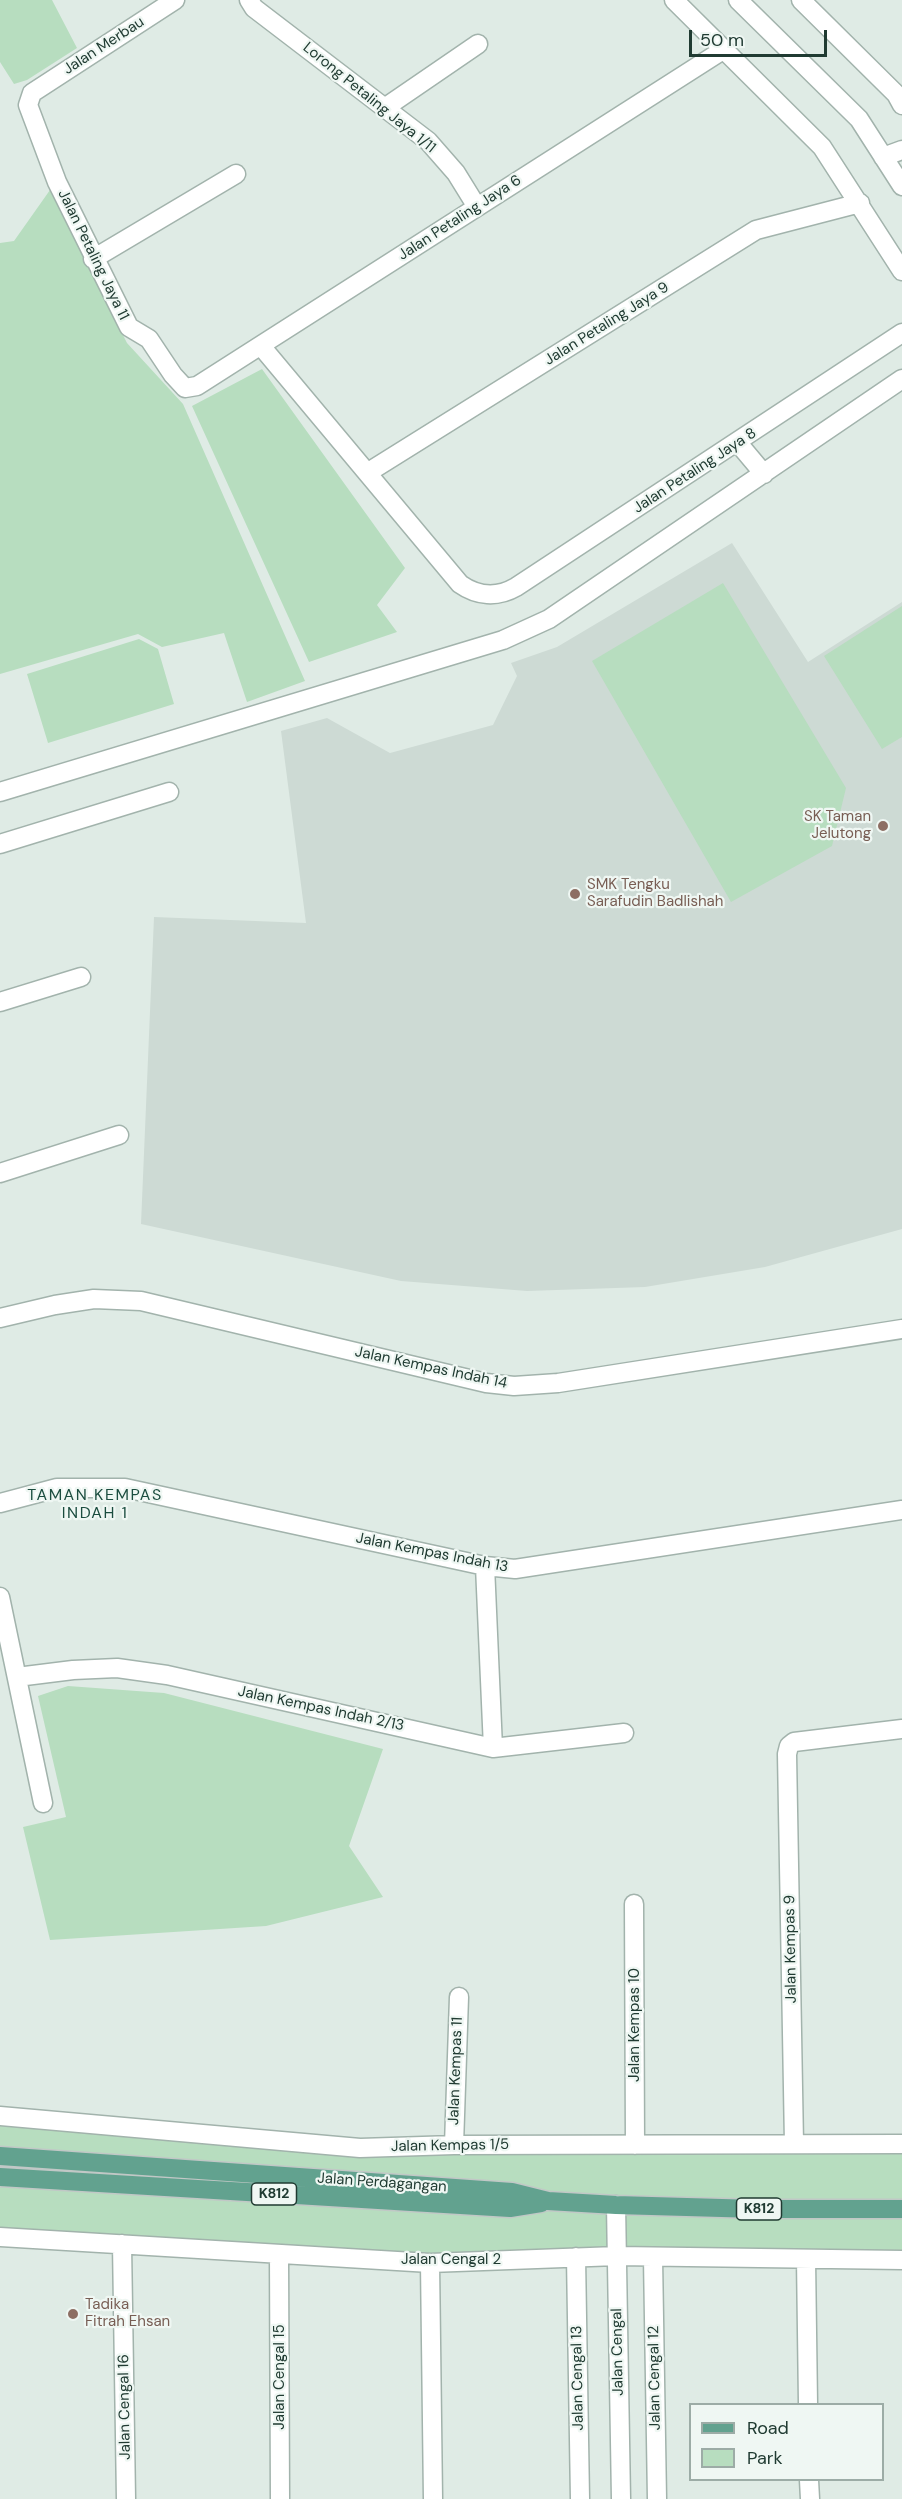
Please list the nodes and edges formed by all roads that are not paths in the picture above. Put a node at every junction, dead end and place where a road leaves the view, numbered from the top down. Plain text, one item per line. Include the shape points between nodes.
1 (249, 0) edge
2 (674, 0) edge
3 (738, 0) edge
4 (801, 0) edge
5 (164, 3) edge
6 (478, 44) dead end
7 (723, 50) junction
8 (32, 93) joint
9 (902, 105) edge
10 (386, 107) junction
11 (902, 150) edge
12 (884, 157) junction
13 (236, 174) dead end
14 (902, 186) edge
15 (860, 204) junction
16 (477, 207) junction
17 (93, 259) junction
18 (902, 271) edge
19 (902, 333) edge
20 (261, 346) junction
21 (902, 380) edge
22 (197, 386) joint
23 (738, 443) junction
24 (367, 473) junction
25 (764, 474) junction
26 (0, 792) edge
27 (168, 792) dead end
28 (0, 844) edge
29 (81, 977) dead end
30 (0, 1002) edge
31 (119, 1135) dead end
32 (0, 1173) edge
33 (0, 1318) edge
34 (902, 1329) edge
35 (0, 1503) edge
36 (902, 1510) edge
37 (485, 1566) junction
38 (0, 1597) edge
39 (17, 1677) junction
40 (902, 1729) edge
41 (624, 1733) dead end
42 (493, 1748) junction
43 (43, 1803) dead end
44 (634, 1904) dead end
45 (459, 1997) dead end
46 (0, 2116) edge
47 (794, 2144) junction
48 (902, 2144) edge
49 (454, 2145) junction
50 (635, 2145) junction
51 (0, 2156) edge
52 (0, 2177) edge
53 (548, 2201) junction
54 (616, 2205) junction
55 (902, 2209) edge
56 (0, 2237) edge
57 (122, 2244) junction
58 (279, 2254) junction
59 (617, 2256) junction
60 (576, 2257) junction
61 (653, 2258) junction
62 (806, 2259) junction
63 (902, 2260) edge
64 (430, 2263) junction
65 (808, 2403) edge
66 (809, 2481) edge
67 (126, 2499) edge
68 (280, 2499) edge
69 (433, 2499) edge
70 (580, 2499) edge
71 (621, 2499) edge
72 (657, 2499) edge
73 (810, 2499) edge

1 - 10 street, Lorong Petaling Jaya 1/11 via 254,8
2 - 7 street
3 - 12 street via 860,119
4 - 9 street via 896,94
5 - 8 street, Jalan Merbau
6 - 10 street
7 - 15 street via 822,147
7 - 16 street, Jalan Petaling Jaya 6
8 - 17 street, Jalan Petaling Jaya 11 via 28,99 30,114
10 - 16 street, Lorong Petaling Jaya 1/11 via 428,141 456,173
11 - 12 street
12 - 14 street
13 - 17 street
15 - 18 street
15 - 24 street, Jalan Petaling Jaya 9 via 756,230
16 - 20 street, Jalan Petaling Jaya 6
17 - 22 street, Jalan Petaling Jaya 11 via 129,327 149,339 185,388
19 - 23 street, Jalan Petaling Jaya 8
20 - 22 street, Jalan Petaling Jaya 6
20 - 24 street
21 - 25 street
23 - 24 street, Jalan Petaling Jaya 8 via 516,587 496,595 469,591 460,584
23 - 25 street
25 - 26 street via 549,619 503,640
27 - 28 street
29 - 30 street
31 - 32 street
33 - 34 street, Jalan Kempas Indah 14 via 94,1299 141,1301 486,1383 514,1386 558,1383
35 - 37 street, Jalan Kempas Indah 13 via 57,1488 125,1488
36 - 37 street, Jalan Kempas Indah 13 via 515,1569
37 - 42 street
38 - 39 street
39 - 42 street, Jalan Kempas Indah 2/13 via 117,1668 167,1675
39 - 43 street
40 - 47 street, Jalan Kempas 9 via 794,1742 786,1754
41 - 42 street, Jalan Kempas Indah 2/13
44 - 50 street, Jalan Kempas 10
45 - 49 street, Jalan Kempas 11
46 - 49 street, Jalan Kempas 1/5 via 360,2148
47 - 48 street, Jalan Kempas 1/5
47 - 50 street, Jalan Kempas 1/5
49 - 50 street, Jalan Kempas 1/5
51 - 53 main road, Jalan Perdagangan / K812 via 512,2192
52 - 53 main road, Jalan Perdagangan / K812 via 510,2208
53 - 54 main road, Jalan Perdagangan / K812
54 - 55 main road, Jalan Perdagangan / K812
54 - 59 street, Jalan Cengal
56 - 57 street, Jalan Cengal 2
57 - 58 street, Jalan Cengal 2
57 - 67 street, Jalan Cengal 16
58 - 64 street, Jalan Cengal 2
58 - 68 street, Jalan Cengal 15
59 - 60 street, Jalan Cengal 2
59 - 61 street, Jalan Cengal 2
59 - 71 street, Jalan Cengal
60 - 64 street, Jalan Cengal 2
60 - 70 street, Jalan Cengal 13
61 - 62 street, Jalan Cengal 2
61 - 72 street, Jalan Cengal 12
62 - 63 street, Jalan Cengal 2
62 - 65 street
64 - 69 street
66 - 73 street

